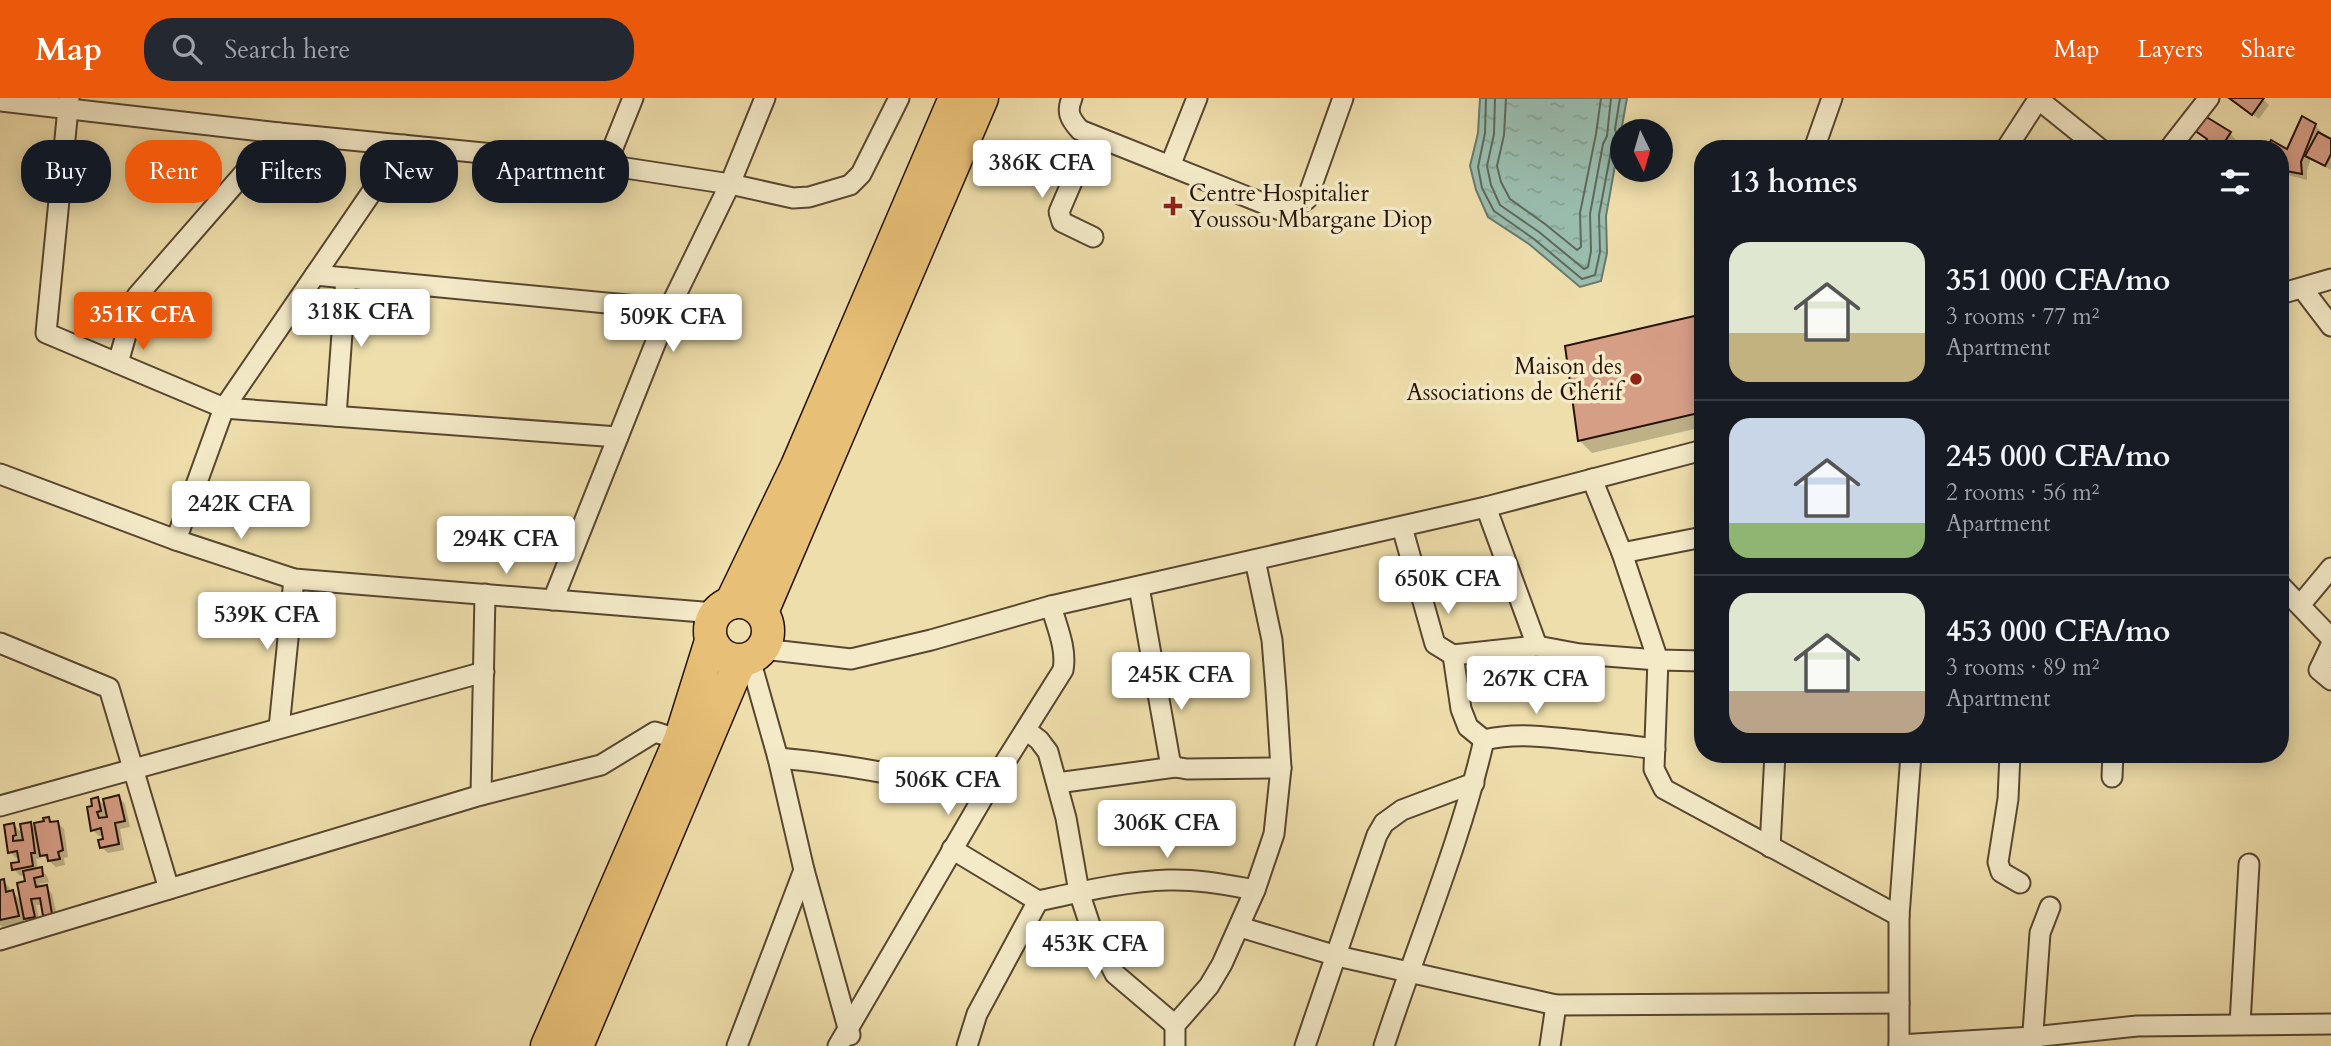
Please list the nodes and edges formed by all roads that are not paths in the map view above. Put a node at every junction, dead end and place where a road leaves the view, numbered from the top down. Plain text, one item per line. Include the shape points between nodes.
1 (633, 98) edge
2 (765, 98) edge
3 (899, 98) edge
4 (955, 98) edge
5 (982, 98) edge
6 (1072, 98) edge
7 (1197, 98) edge
8 (1343, 98) edge
9 (1832, 98) edge
10 (2209, 98) edge
11 (2039, 99) edge
12 (0, 101) edge
13 (68, 104) edge
14 (279, 132) junction
15 (1092, 135) junction
16 (360, 140) edge
17 (616, 140) edge
18 (1817, 140) edge
19 (2012, 140) edge
20 (2089, 140) edge
21 (2176, 140) edge
22 (1170, 166) junction
23 (629, 169) edge
24 (730, 184) junction
25 (364, 203) edge
26 (1093, 237) dead end
27 (315, 275) junction
28 (346, 278) junction
29 (2331, 279) edge
30 (2302, 288) junction
31 (2289, 292) edge
32 (669, 309) junction
33 (2331, 326) edge
34 (118, 363) junction
35 (224, 408) junction
36 (336, 416) junction
37 (618, 437) junction
38 (1694, 452) edge
39 (0, 474) edge
40 (1592, 480) junction
41 (1486, 508) junction
42 (1402, 527) junction
43 (1694, 539) edge
44 (176, 540) junction
45 (1622, 553) junction
46 (1255, 559) junction
47 (2331, 568) edge
48 (294, 579) junction
49 (1139, 587) junction
50 (2289, 593) edge
51 (485, 594) junction
52 (553, 600) junction
53 (2301, 604) junction
54 (1051, 606) junction
55 (762, 612) junction
56 (719, 619) junction
57 (2331, 638) edge
58 (0, 643) edge
59 (2331, 645) edge
60 (1537, 646) junction
61 (1453, 654) junction
62 (751, 656) junction
63 (1658, 660) junction
64 (1694, 660) edge
65 (484, 672) junction
66 (2331, 680) edge
67 (279, 729) junction
68 (1026, 730) junction
69 (680, 740) junction
70 (1484, 740) junction
71 (1656, 749) junction
72 (778, 758) junction
73 (1775, 763) edge
74 (1909, 763) edge
75 (2010, 763) edge
76 (2113, 763) edge
77 (1175, 766) junction
78 (1281, 768) junction
79 (133, 769) junction
80 (2112, 777) dead end
81 (1057, 783) junction
82 (1474, 783) junction
83 (985, 794) junction
84 (481, 795) junction
85 (0, 806) edge
86 (1770, 847) junction
87 (952, 849) junction
88 (2249, 864) dead end
89 (804, 870) junction
90 (2020, 883) dead end
91 (169, 889) junction
92 (1255, 890) junction
93 (1079, 892) junction
94 (1038, 901) junction
95 (2050, 907) dead end
96 (1899, 916) junction
97 (1240, 926) junction
98 (0, 940) edge
99 (1338, 956) junction
100 (1407, 973) junction
101 (1899, 1003) junction
102 (1556, 1005) junction
103 (2240, 1024) junction
104 (2331, 1024) edge
105 (1175, 1025) junction
106 (2137, 1026) junction
107 (847, 1041) edge
108 (2032, 1041) edge
109 (547, 1046) edge
110 (577, 1046) edge
111 (737, 1046) edge
112 (967, 1046) edge
113 (1175, 1046) edge
114 (1305, 1046) edge
115 (1384, 1046) edge
116 (1550, 1046) edge
117 (1899, 1046) edge
118 (2136, 1046) edge

1 - 17 street
2 - 24 street
3 - 24 street via 861,174 850,185 793,198
4 - 56 main road via 797,466
5 - 55 main road
6 - 15 street via 1069,118
7 - 22 street
8 - 22 street via 1307,198 1290,210
9 - 18 street
10 - 21 street
11 - 19 street
11 - 20 street
12 - 13 street
13 - 14 street
13 - 34 street via 46,333
14 - 16 street
14 - 34 street via 137,296
15 - 22 street
15 - 26 street via 1059,212 1062,222
23 - 24 street
24 - 32 street
25 - 27 street
27 - 28 street
27 - 35 street
28 - 32 street
28 - 36 street
29 - 30 street
30 - 31 street
30 - 33 street
32 - 37 street
34 - 35 street
35 - 36 street
35 - 44 street
36 - 37 street
37 - 52 street
38 - 40 street
39 - 44 street
40 - 41 street
40 - 45 street
41 - 42 street
41 - 60 street
42 - 46 street
42 - 61 street via 1435,644
43 - 45 street
44 - 48 street
45 - 63 street
46 - 49 street
46 - 78 street via 1272,640
47 - 53 street
48 - 51 street
48 - 67 street
49 - 54 street
49 - 77 street via 1168,758
50 - 53 street
51 - 52 street
51 - 65 street
52 - 56 street
53 - 57 street
54 - 62 street via 851,659
54 - 68 street via 1065,661 1059,679
55 - 56 main road via 748,603
55 - 62 main road via 768,630
56 - 62 main road via 718,652 728,659
56 - 69 main road
58 - 79 street via 109,688
59 - 66 street via 2319,670
60 - 61 street
60 - 63 street
61 - 70 street via 1461,709 1468,727
62 - 72 street
62 - 110 main road
63 - 64 street
63 - 71 street
65 - 67 street
65 - 84 street
67 - 79 street
68 - 81 street via 1044,745
68 - 83 street
69 - 84 street via 655,732 601,765
69 - 109 main road
70 - 71 street via 1506,735 1546,736
70 - 82 street
71 - 86 street via 1654,769 1664,789
72 - 83 street via 892,774
72 - 89 street
73 - 86 street
74 - 96 street
75 - 90 street via 1998,862 2001,872
76 - 80 street
77 - 78 street
77 - 81 street
78 - 92 street via 1272,846
79 - 85 street
79 - 91 street
81 - 93 street
82 - 99 street via 1402,810 1384,822
82 - 100 street
83 - 87 street
84 - 91 street
86 - 96 street
87 - 94 street
87 - 107 street
88 - 103 street
89 - 107 street
89 - 111 street
91 - 98 street
92 - 93 street via 1168,880
92 - 97 street
93 - 94 street
93 - 105 street via 1115,974
94 - 112 street via 978,1014
95 - 108 street via 2040,933
96 - 101 street
97 - 99 street
97 - 105 street via 1209,986
99 - 100 street
99 - 114 street
100 - 102 street
100 - 115 street
101 - 102 street
101 - 117 street
102 - 116 street
103 - 104 street
103 - 106 street
105 - 113 street
106 - 108 street
106 - 118 street
108 - 117 street

